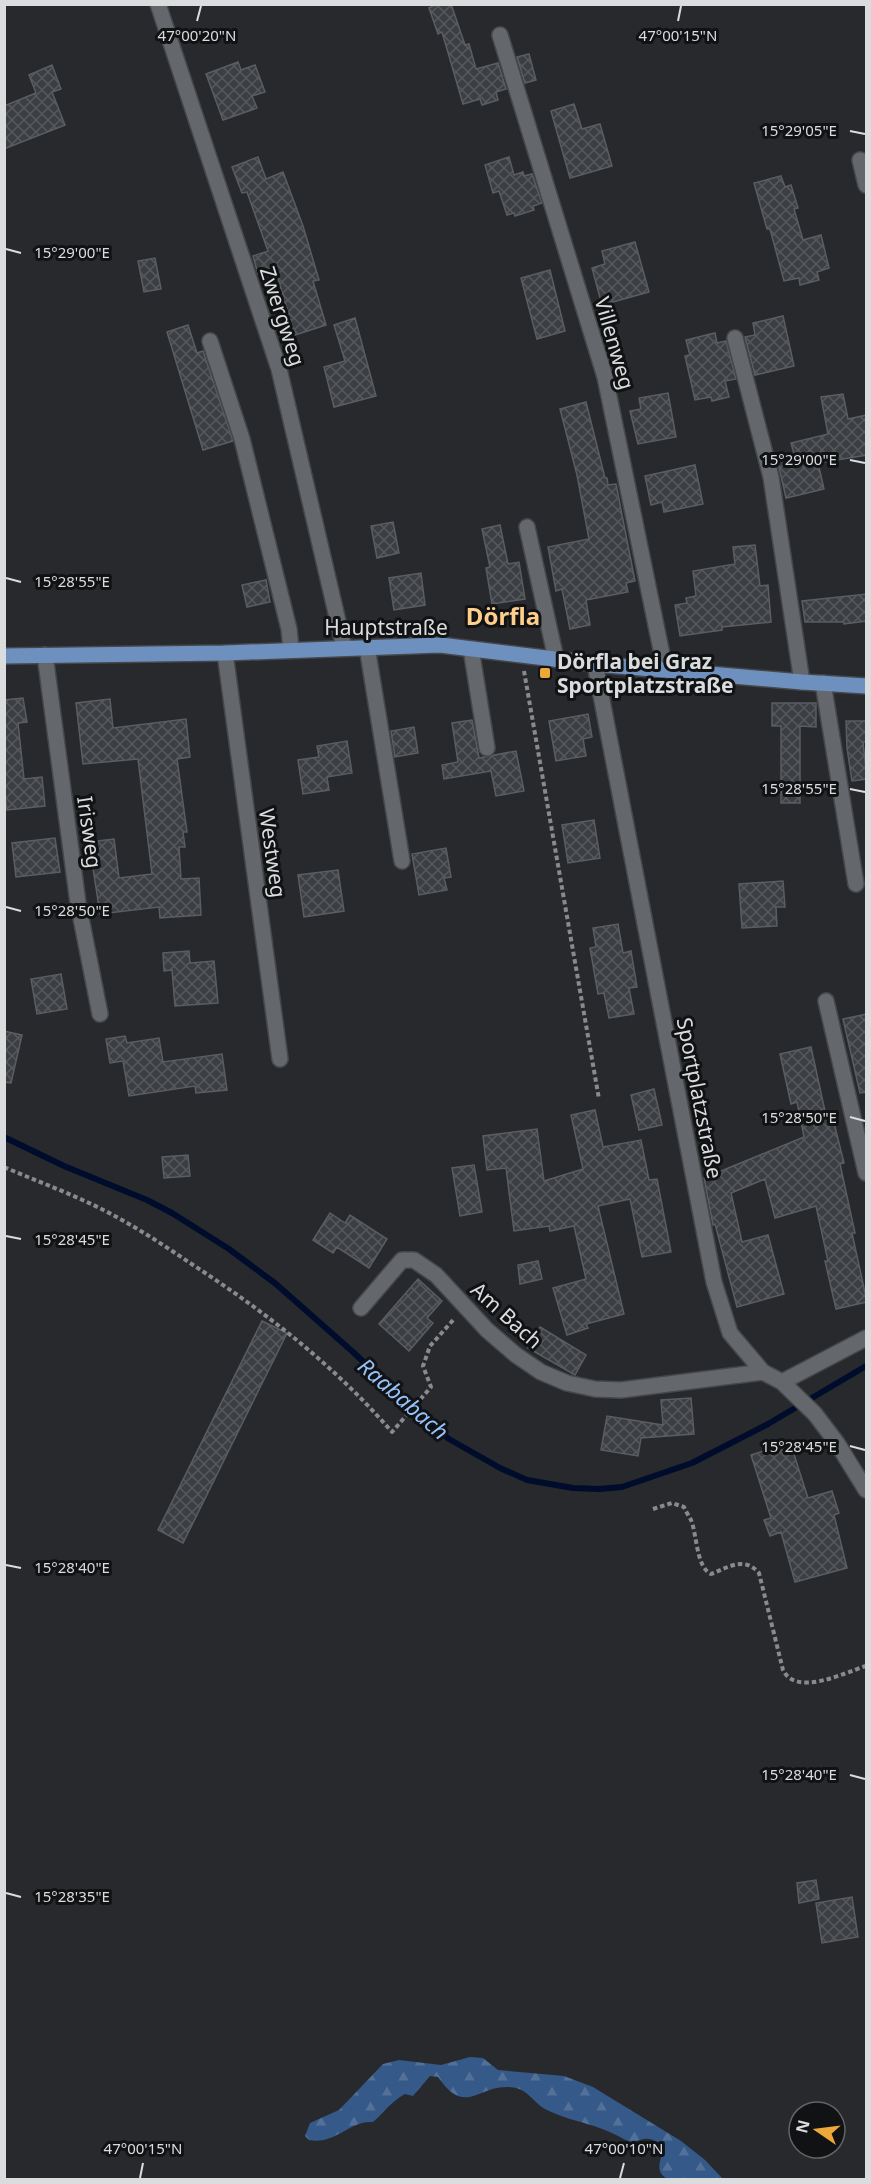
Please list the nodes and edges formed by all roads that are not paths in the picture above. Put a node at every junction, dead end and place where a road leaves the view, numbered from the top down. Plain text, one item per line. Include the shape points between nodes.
1 (158, 4) edge
2 (500, 36) dead end
3 (860, 160) dead end
4 (867, 185) edge
5 (735, 338) dead end
6 (210, 341) dead end
7 (527, 526) dead end
8 (344, 647) junction
9 (367, 647) junction
10 (291, 649) junction
11 (471, 649) junction
12 (225, 652) junction
13 (45, 655) junction
14 (4, 656) edge
15 (556, 659) junction
16 (595, 664) junction
17 (665, 669) junction
18 (802, 682) junction
19 (823, 684) junction
20 (867, 686) edge
21 (486, 748) dead end
22 (402, 861) dead end
23 (856, 884) dead end
24 (826, 1001) dead end
25 (100, 1014) dead end
26 (280, 1059) dead end
27 (867, 1173) edge
28 (361, 1308) dead end
29 (867, 1338) edge
30 (763, 1372) junction
31 (782, 1382) junction
32 (867, 1490) edge

1 - 8 street, Zwergweg via 279,369
2 - 17 street, Villenweg via 605,377
3 - 4 street
5 - 18 street via 771,477
6 - 10 street via 242,439
7 - 15 street
8 - 9 main road, Hauptstraße
8 - 10 main road, Hauptstraße
9 - 11 main road, Hauptstraße via 440,645
9 - 22 street
10 - 12 main road, Hauptstraße
11 - 15 main road, Hauptstraße
11 - 21 street
12 - 13 main road, Hauptstraße
12 - 26 street, Westweg
13 - 14 main road, Hauptstraße
13 - 25 street, Irisweg via 78,903
15 - 16 main road, Hauptstraße
16 - 17 main road, Hauptstraße
16 - 30 street, Sportplatzstraße via 714,1282 730,1333
17 - 18 main road, Hauptstraße
18 - 19 main road, Hauptstraße
19 - 20 main road, Hauptstraße
19 - 23 street
24 - 27 street
28 - 30 street, Am Bach via 402,1260 414,1260 436,1275 487,1330 516,1354 541,1372 567,1383 621,1390
29 - 31 street
30 - 31 street, Sportplatzstraße
31 - 32 street, Sportplatzstraße via 815,1414

